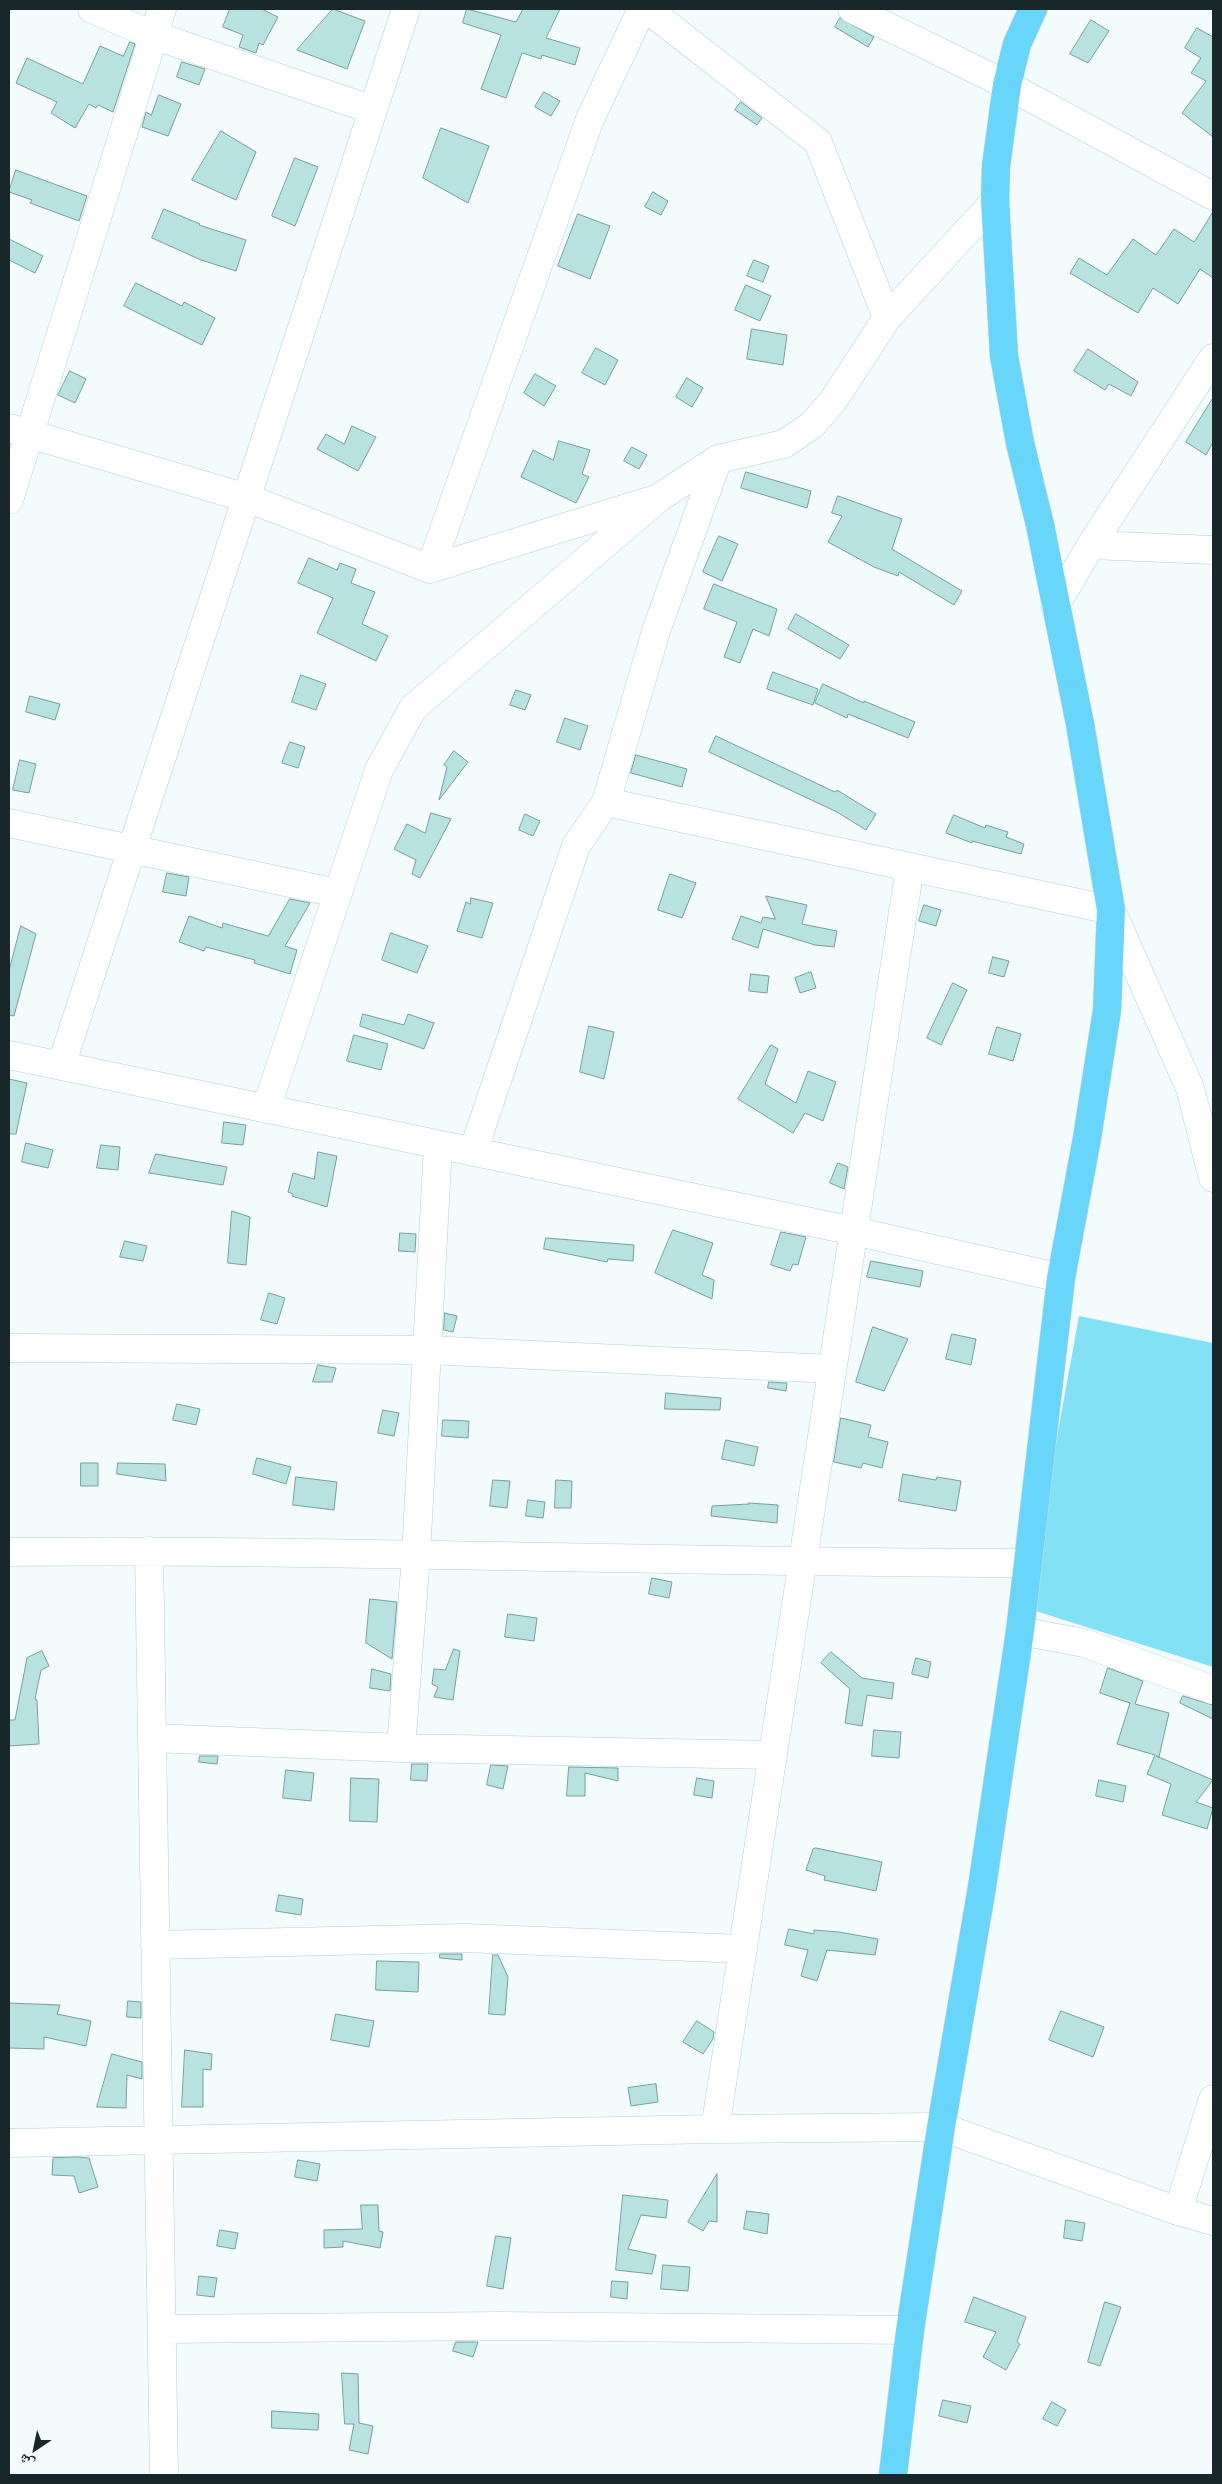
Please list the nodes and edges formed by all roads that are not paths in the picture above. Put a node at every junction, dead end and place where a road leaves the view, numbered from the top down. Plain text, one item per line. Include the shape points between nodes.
1 (92, 9) edge
2 (162, 9) edge
3 (406, 9) edge
4 (642, 9) edge
5 (647, 9) edge
6 (852, 9) edge
7 (1033, 9) edge
8 (153, 35) junction
9 (1007, 85) junction
10 (373, 110) junction
11 (1213, 196) edge
12 (995, 201) junction
13 (887, 318) junction
14 (1213, 358) edge
15 (19, 431) edge
16 (718, 459) junction
17 (660, 497) junction
18 (247, 498) junction
19 (9, 500) edge
20 (1091, 545) junction
21 (1213, 550) edge
22 (430, 569) junction
23 (1055, 606) junction
24 (606, 802) junction
25 (9, 824) edge
26 (132, 849) junction
27 (910, 867) junction
28 (337, 893) junction
29 (1111, 910) junction
30 (9, 1056) edge
31 (61, 1066) junction
32 (266, 1109) junction
33 (438, 1144) junction
34 (473, 1152) junction
35 (1213, 1178) edge
36 (854, 1231) junction
37 (1061, 1278) junction
38 (9, 1348) edge
39 (427, 1350) junction
40 (832, 1369) junction
41 (149, 1551) junction
42 (9, 1552) edge
43 (416, 1556) junction
44 (802, 1563) junction
45 (1026, 1563) junction
46 (1020, 1631) junction
47 (1213, 1690) edge
48 (152, 1738) junction
49 (401, 1748) junction
50 (772, 1755) junction
51 (155, 1945) junction
52 (743, 1949) junction
53 (1213, 2099) edge
54 (941, 2127) junction
55 (715, 2129) junction
56 (158, 2140) junction
57 (9, 2143) edge
58 (1178, 2211) junction
59 (1213, 2221) edge
60 (162, 2329) junction
61 (910, 2330) junction
62 (164, 2475) edge
63 (893, 2475) edge

1 - 8 street
2 - 8 street
3 - 10 street
4 - 22 street via 590,119
5 - 13 street via 818,142
6 - 9 street
7 - 9 main road via 1017,44
8 - 10 street
8 - 15 street
9 - 11 street
9 - 12 main road via 996,166
10 - 18 street
12 - 13 street
12 - 23 main road via 1004,356
13 - 16 street via 833,401 812,425 784,444
14 - 20 street
15 - 18 street
15 - 19 street
16 - 17 street
16 - 24 street via 656,631
17 - 22 street
17 - 28 street via 413,708 379,770
18 - 22 street
18 - 26 street
20 - 21 street
20 - 23 street
23 - 29 main road via 1080,724
24 - 27 street
24 - 34 street via 576,846
25 - 26 street
26 - 28 street
26 - 31 street
27 - 29 street
27 - 36 street
28 - 32 street
29 - 35 street via 1190,1088
29 - 37 main road via 1107,1010
30 - 31 street
31 - 32 street
32 - 33 street
33 - 34 street
33 - 39 street
34 - 36 street
36 - 37 street
36 - 40 street
37 - 45 main road
38 - 39 street
39 - 40 street
39 - 43 street
40 - 44 street
41 - 42 street
41 - 43 street
41 - 48 street
43 - 44 street
43 - 49 street
44 - 45 street
44 - 50 street
45 - 46 main road
46 - 47 street via 1084,1643
46 - 54 main road via 982,1887
48 - 49 street
48 - 51 street
49 - 50 street
50 - 52 street
51 - 52 street via 465,1938
51 - 56 street
52 - 55 street
53 - 58 street
54 - 55 street
54 - 58 street
54 - 61 main road
55 - 56 street
56 - 57 street
56 - 60 street
58 - 59 street
60 - 61 street via 501,2326
60 - 62 street
61 - 63 main road

